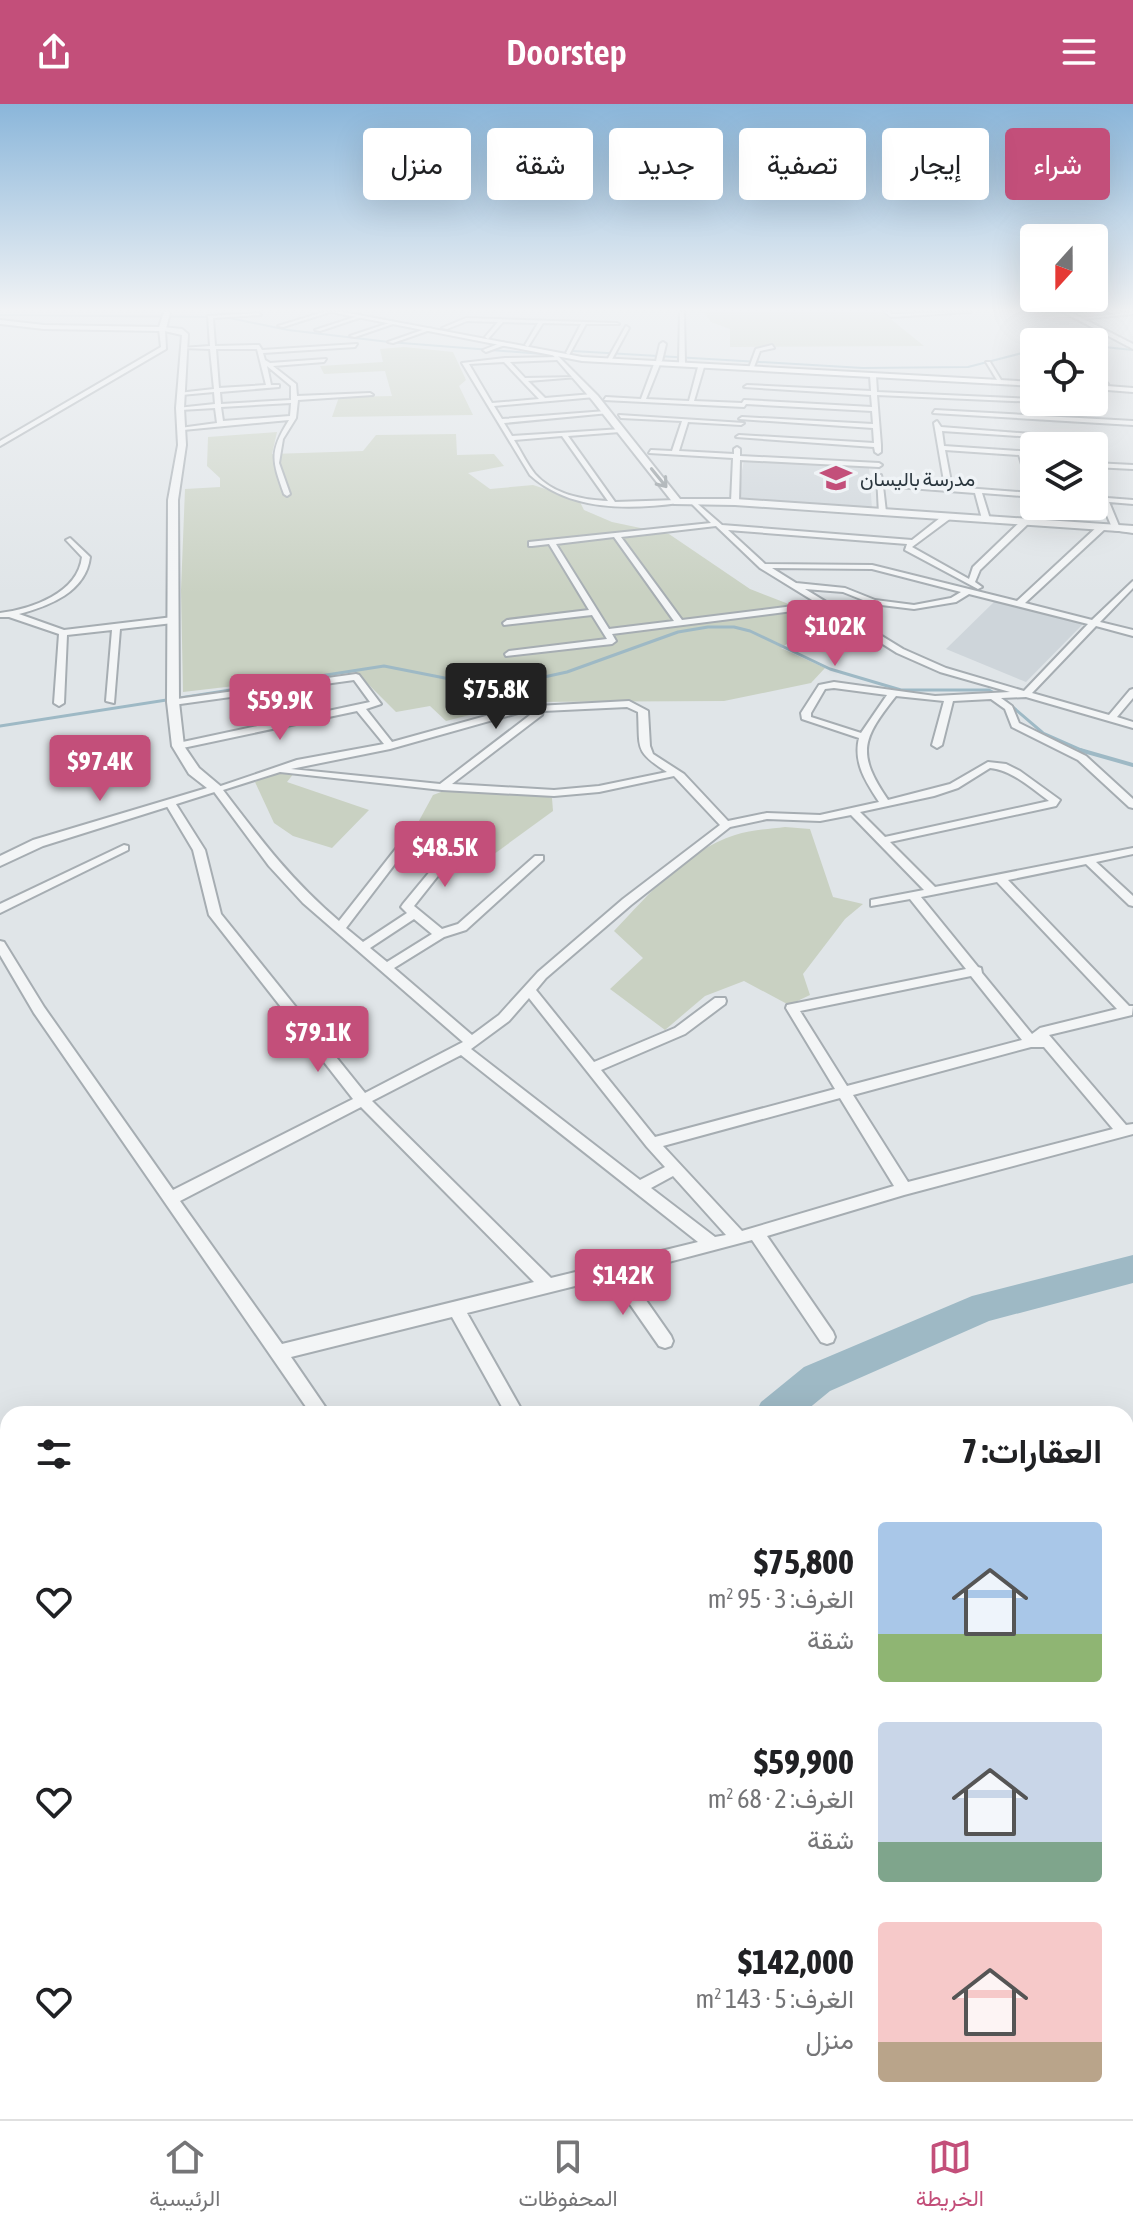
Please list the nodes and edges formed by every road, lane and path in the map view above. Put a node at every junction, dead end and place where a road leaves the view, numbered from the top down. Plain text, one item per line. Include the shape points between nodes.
1 (65, 406) edge
2 (218, 406) joint
3 (295, 406) edge
4 (492, 406) edge
5 (604, 406) edge
6 (608, 406) edge
7 (744, 406) edge
8 (797, 406) edge
9 (934, 406) edge
10 (180, 408) joint
11 (875, 409) joint
12 (935, 412) junction
13 (606, 413) junction
14 (621, 416) junction
15 (1070, 416) edge
16 (293, 418) junction
17 (1071, 419) junction
18 (686, 420) junction
19 (501, 421) junction
20 (741, 421) junction
21 (220, 423) junction
22 (1133, 423) edge
23 (876, 426) junction
24 (183, 428) junction
25 (938, 429) junction
26 (620, 430) junction
27 (1076, 432) edge
28 (564, 434) junction
29 (1020, 434) edge
30 (739, 437) junction
31 (512, 438) junction
32 (640, 439) junction
33 (628, 440) junction
34 (0, 444) edge
35 (878, 445) junction
36 (942, 448) junction
37 (651, 452) junction
38 (675, 453) junction
39 (1020, 453) edge
40 (736, 457) junction
41 (659, 462) dead end
42 (879, 465) junction
43 (1108, 466) edge
44 (1133, 467) edge
45 (880, 484) junction
46 (949, 489) junction
47 (684, 491) dead end
48 (978, 491) junction
49 (1020, 493) edge
50 (287, 494) dead end
51 (1108, 500) edge
52 (692, 501) junction
53 (677, 502) junction
54 (735, 502) junction
55 (1133, 502) edge
56 (614, 505) junction
57 (1108, 509) edge
58 (882, 512) junction
59 (948, 516) junction
60 (986, 519) junction
61 (1026, 521) junction
62 (719, 526) junction
63 (1102, 527) junction
64 (1116, 528) junction
65 (1133, 530) edge
66 (616, 535) junction
67 (70, 540) dead end
68 (551, 542) junction
69 (912, 542) junction
70 (532, 544) dead end
71 (763, 566) junction
72 (1133, 583) edge
73 (792, 585) junction
74 (970, 587) junction
75 (1020, 603) junction
76 (823, 605) junction
77 (594, 612) junction
78 (5, 614) edge
79 (173, 620) junction
80 (507, 623) dead end
81 (680, 623) junction
82 (1097, 623) junction
83 (116, 628) junction
84 (607, 632) junction
85 (63, 633) junction
86 (1133, 633) edge
87 (509, 654) dead end
88 (1133, 692) edge
89 (1026, 694) junction
90 (892, 695) junction
91 (994, 697) junction
92 (173, 698) junction
93 (949, 700) junction
94 (111, 701) dead end
95 (59, 703) dead end
96 (360, 708) junction
97 (539, 713) dead end
98 (1111, 719) junction
99 (1133, 725) edge
100 (864, 737) junction
101 (937, 745) dead end
102 (178, 746) junction
103 (390, 746) junction
104 (275, 770) junction
105 (675, 773) junction
106 (442, 787) junction
107 (217, 789) junction
108 (170, 803) junction
109 (886, 804) junction
110 (1133, 805) edge
111 (853, 811) junction
112 (726, 825) junction
113 (882, 841) junction
114 (124, 848) dead end
115 (402, 848) dead end
116 (455, 848) dead end
117 (1133, 851) edge
118 (539, 858) dead end
119 (1089, 861) junction
120 (0, 862) edge
121 (999, 877) junction
122 (932, 891) junction
123 (913, 895) junction
124 (1133, 902) edge
125 (875, 903) dead end
126 (0, 909) edge
127 (414, 913) junction
128 (339, 929) junction
129 (440, 934) junction
130 (0, 945) edge
131 (362, 948) junction
132 (386, 968) junction
133 (977, 971) junction
134 (528, 989) junction
135 (720, 1001) dead end
136 (1130, 1011) edge
137 (1040, 1039) junction
138 (467, 1045) junction
139 (592, 1068) junction
140 (844, 1090) junction
141 (364, 1102) junction
142 (1128, 1130) edge
143 (652, 1143) junction
144 (675, 1168) junction
145 (639, 1187) junction
146 (904, 1189) junction
147 (170, 1199) junction
148 (756, 1233) junction
149 (739, 1238) junction
150 (712, 1244) junction
151 (615, 1269) junction
152 (548, 1286) junction
153 (456, 1309) junction
154 (827, 1337) dead end
155 (665, 1341) dead end
156 (278, 1353) junction
157 (315, 1406) edge
158 (511, 1406) edge

1 - 34 street
2 - 10 street
2 - 21 street
3 - 16 street
4 - 19 street
5 - 13 street
6 - 14 street
7 - 20 street
8 - 11 street
9 - 12 street
10 - 24 street
11 - 23 street
12 - 17 street
12 - 25 street
13 - 19 street
13 - 26 street
14 - 18 street
14 - 32 street
15 - 17 street
16 - 21 street
16 - 50 street via 280,439 276,463
17 - 22 street
17 - 27 street
18 - 20 street
18 - 38 street
19 - 31 street
20 - 23 street
20 - 30 street
21 - 24 street
23 - 35 street
24 - 79 street via 173,500
25 - 29 street
25 - 36 street
26 - 28 street
26 - 33 street
28 - 31 street
28 - 56 street
30 - 35 street
30 - 40 street
31 - 56 street via 541,482 581,500
32 - 33 street
32 - 37 street
33 -> 53 street
35 - 42 street
36 - 39 street
36 - 46 street
37 - 38 street
37 - 41 street
38 - 40 street
40 - 42 street
40 - 54 street
42 - 45 street
43 - 44 street
45 - 46 street
45 - 58 street
46 - 48 street
47 - 52 street
48 - 49 street
48 - 60 street
51 - 55 street
52 - 53 street
52 - 54 street
52 - 62 street
53 - 56 street
54 - 58 street
57 - 64 street
58 - 59 street
59 - 60 street
59 - 69 street
60 - 61 street
61 - 63 street
61 - 74 street via 976,569
62 - 66 street
62 - 69 street
62 - 71 street
63 - 64 street
63 - 75 street
64 - 65 street
66 - 68 street
66 - 81 street
67 - 78 street via 86,557 83,576 44,602
68 - 70 street
68 - 77 street
69 - 74 street via 908,548 914,553
71 - 73 street
71 - 74 street via 872,567
72 - 82 street
73 - 74 street via 845,590 873,602 914,607 953,600
73 - 76 street
74 - 75 street
75 - 82 street
76 - 81 street
76 - 89 street via 914,658
77 - 80 street
77 - 84 street
78 - 85 street
79 - 83 street
79 - 92 street
81 - 84 street
82 - 86 street
82 - 89 street
83 - 85 street
83 - 94 street
84 - 87 street via 612,641
85 - 95 street
88 - 98 street
89 - 91 street
89 - 98 street
90 - 93 street
90 - 100 street
90 - 100 street via 834,685 820,689 807,719
91 - 93 street
91 - 110 street via 1009,708 1015,725 1082,758
92 - 96 street via 356,677 376,704
92 - 102 street
93 - 101 street
96 - 102 street
96 - 103 street
97 - 106 street
98 - 99 street
100 - 109 street via 862,766
102 - 107 street via 194,771
103 - 104 street
103 - 105 street via 518,710 629,704 643,711 649,756
104 - 106 street
104 - 107 street
105 - 106 street via 569,793
105 - 112 street
107 - 108 street
107 - 128 street via 273,864
108 - 120 street via 38,843
108 - 141 street via 199,850 215,915
109 - 111 street
109 - 113 street via 947,789 993,765 1026,778 1055,800
111 - 112 street via 820,818 756,817
111 - 113 street
112 - 134 street
113 - 122 street
114 - 126 street
115 - 128 street
116 - 127 street via 407,907
117 - 119 street
118 - 129 street via 462,927
119 - 121 street
119 - 124 street
121 - 122 street
121 - 136 street
122 - 123 street
123 - 125 street
123 - 133 street
127 - 129 street
127 - 131 street
128 - 131 street
129 - 132 street
130 - 147 street
131 - 132 street
132 - 138 street
133 - 137 street
133 - 140 street via 792,1008
134 - 138 street via 504,1018
134 - 139 street
135 - 139 street via 680,1031
136 - 137 street
137 - 140 street
137 - 142 street
138 - 141 street
138 - 145 street
139 - 143 street
140 - 143 street
140 - 146 street
141 - 147 street
141 - 152 street
142 - 146 street
143 - 144 street
144 - 145 street
144 - 149 street
145 - 150 street
146 - 148 street
147 - 156 street
148 - 149 street
148 - 154 street
149 - 150 street
150 - 151 street
151 - 152 street
151 - 155 street
152 - 153 street
153 - 156 street
153 - 158 street
156 - 157 street

